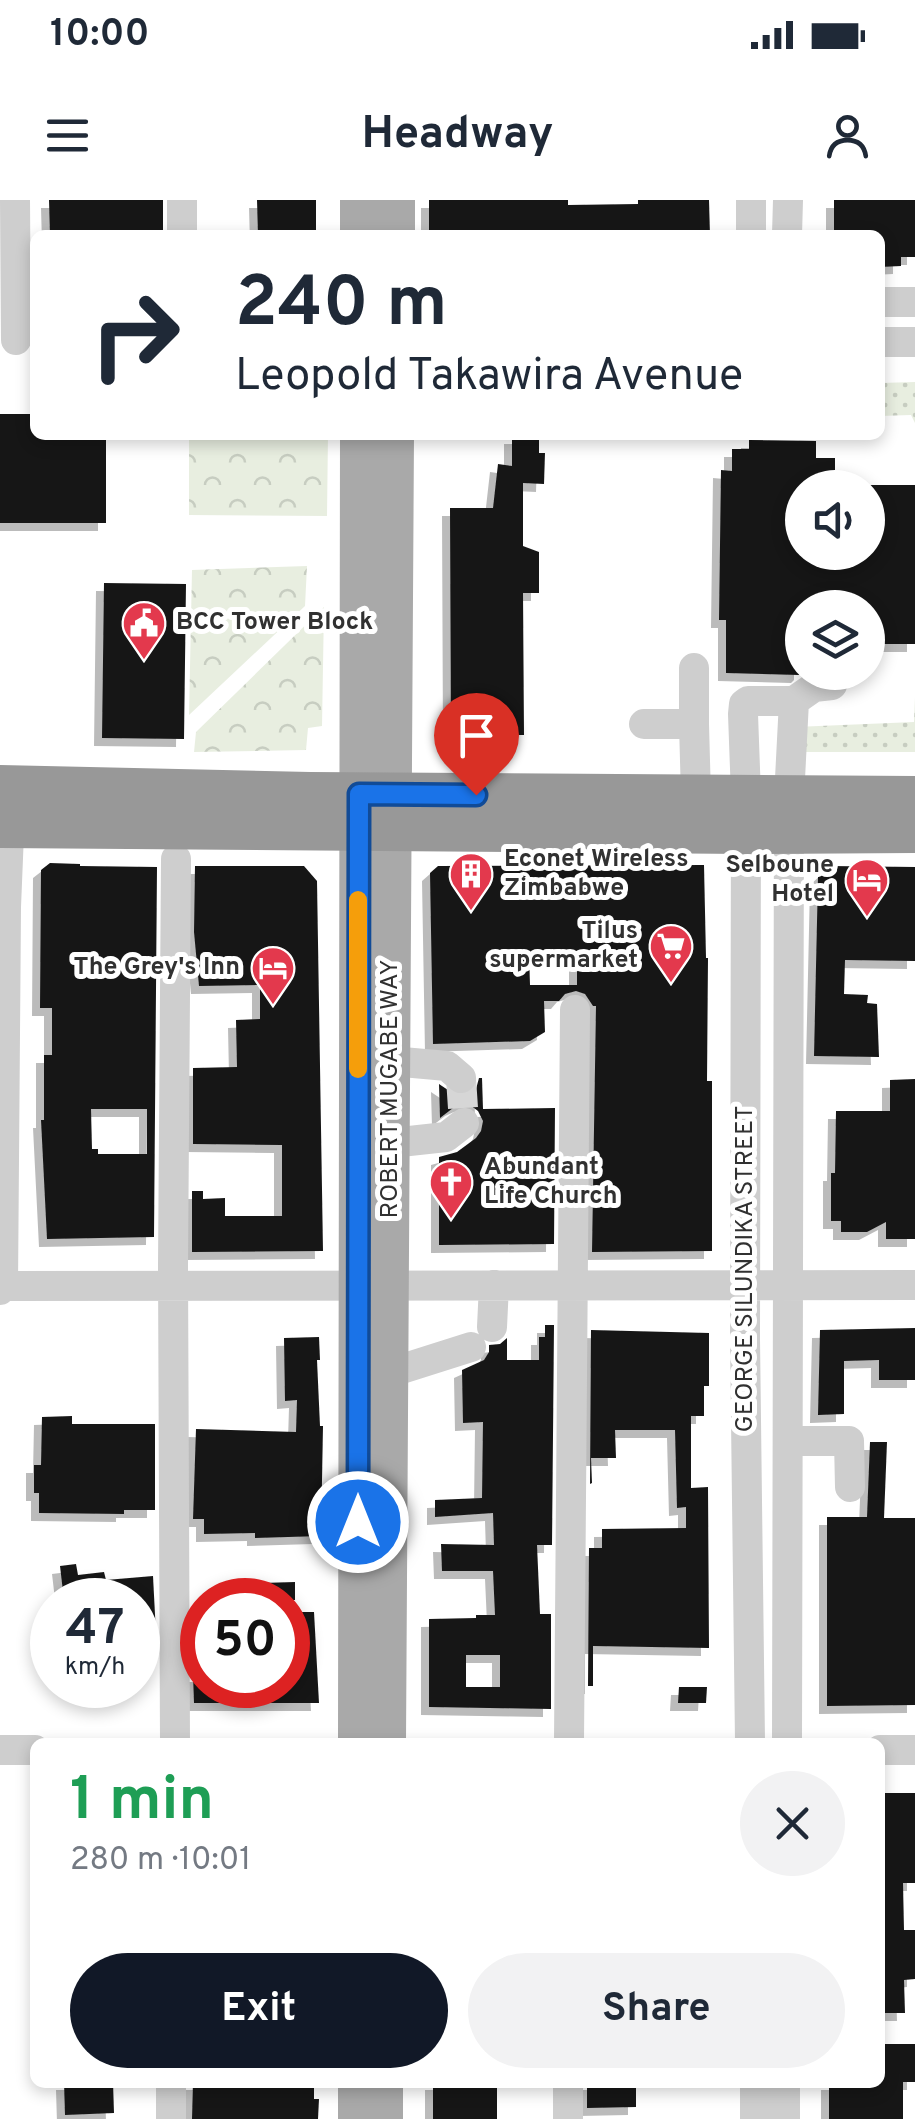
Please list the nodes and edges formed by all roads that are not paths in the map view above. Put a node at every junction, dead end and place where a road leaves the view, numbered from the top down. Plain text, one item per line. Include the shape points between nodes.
1 (14, 200) edge
2 (182, 200) edge
3 (359, 200) edge
4 (396, 200) edge
5 (752, 200) edge
6 (788, 200) edge
7 (182, 230) edge
8 (359, 230) edge
9 (396, 230) edge
10 (751, 230) edge
11 (787, 230) edge
12 (885, 302) edge
13 (915, 302) edge
14 (17, 305) edge
15 (17, 341) edge
16 (885, 342) edge
17 (915, 342) edge
18 (359, 440) edge
19 (395, 440) edge
20 (694, 668) dead end
21 (810, 690) edge
22 (794, 701) junction
23 (644, 724) dead end
24 (694, 724) junction
25 (696, 797) junction
26 (915, 797) edge
27 (5, 806) edge
28 (376, 812) junction
29 (746, 815) junction
30 (788, 815) junction
31 (915, 832) edge
32 (176, 859) dead end
33 (3, 907) edge
34 (575, 1010) dead end
35 (391, 1061) junction
36 (460, 1078) dead end
37 (464, 1124) dead end
38 (390, 1143) junction
39 (374, 1285) junction
40 (574, 1285) junction
41 (745, 1285) junction
42 (788, 1285) junction
43 (173, 1286) junction
44 (494, 1286) junction
45 (915, 1286) edge
46 (1, 1288) edge
47 (389, 1374) junction
48 (788, 1441) junction
49 (850, 1488) dead end
50 (175, 1738) edge
51 (357, 1738) edge
52 (386, 1738) edge
53 (569, 1738) edge
54 (750, 1738) edge
55 (787, 1738) edge
56 (0, 1750) edge
57 (30, 1750) edge
58 (885, 1750) edge
59 (915, 1750) edge
60 (171, 2088) edge
61 (357, 2088) edge
62 (384, 2088) edge
63 (568, 2088) edge
64 (755, 2088) edge
65 (785, 2088) edge
66 (171, 2119) edge
67 (357, 2119) edge
68 (384, 2119) edge
69 (568, 2119) edge
70 (755, 2119) edge
71 (785, 2119) edge

1 - 14 street
2 - 7 street
3 - 8 main road
4 - 9 main road
5 - 10 street
6 - 11 street
12 - 13 street
14 - 15 street
16 - 17 street
18 - 28 main road, ROBERT MUGABE WAY
19 - 28 main road, ROBERT MUGABE WAY
20 - 24 street
21 - 22 street
22 - 29 street, GEORGE SILUNDIKA STREET via 744,704
22 - 30 street, GEORGE SILUNDIKA STREET
23 - 24 street
24 - 25 street
25 - 28 highway
25 - 29 highway
26 - 30 highway
27 - 28 highway
27 - 33 street
28 - 29 highway
28 - 35 main road, ROBERT MUGABE WAY
28 - 39 main road, ROBERT MUGABE WAY
29 - 30 highway
29 - 41 street, GEORGE SILUNDIKA STREET
30 - 31 highway
30 - 42 street, GEORGE SILUNDIKA STREET
32 - 43 street
33 - 46 street
34 - 40 street
35 - 36 street via 447,1066
35 - 38 main road, ROBERT MUGABE WAY
37 - 38 street via 446,1137
38 - 39 main road, ROBERT MUGABE WAY
39 - 43 street
39 - 44 street
39 - 47 main road, ROBERT MUGABE WAY
39 - 51 main road, ROBERT MUGABE WAY
40 - 41 street
40 - 44 street
40 - 53 street
41 - 42 street
41 - 54 street, GEORGE SILUNDIKA STREET
42 - 45 street
42 - 48 street, GEORGE SILUNDIKA STREET
43 - 46 street
43 - 50 street
44 - 47 street via 481,1337
47 - 52 main road, ROBERT MUGABE WAY
48 - 49 street via 849,1441
48 - 55 street, GEORGE SILUNDIKA STREET
56 - 57 street
58 - 59 street
60 - 66 street
61 - 67 main road
62 - 68 main road
63 - 69 street
64 - 70 street
65 - 71 street

